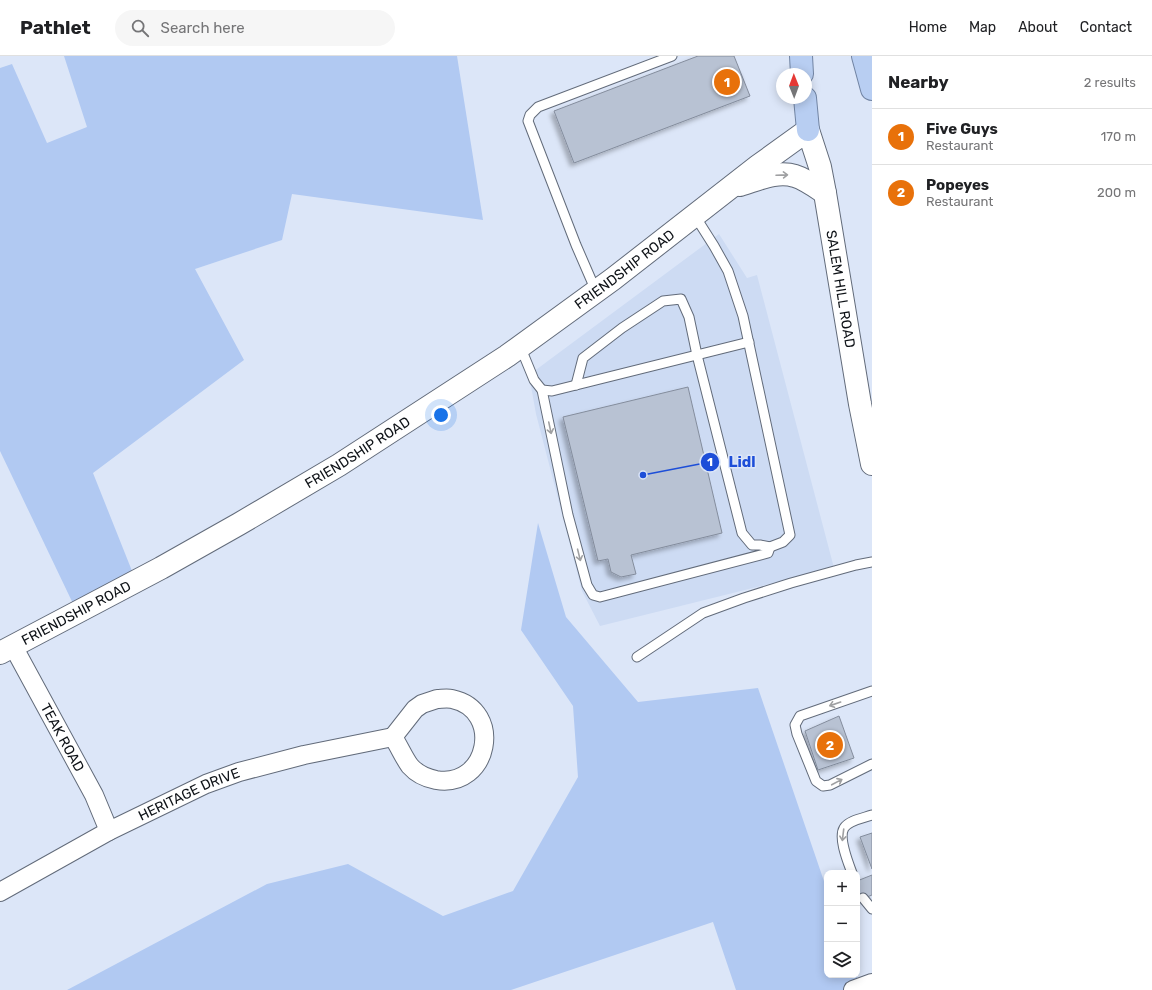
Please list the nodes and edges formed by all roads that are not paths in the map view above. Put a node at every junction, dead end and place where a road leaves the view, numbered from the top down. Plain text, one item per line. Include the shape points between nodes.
1 (672, 56) edge
2 (801, 56) edge
3 (863, 56) edge
4 (802, 68) edge
5 (872, 88) edge
6 (806, 104) edge
7 (808, 130) junction
8 (731, 188) junction
9 (825, 193) junction
10 (695, 216) junction
11 (596, 291) junction
12 (749, 342) junction
13 (520, 346) junction
14 (698, 355) junction
15 (576, 385) junction
16 (542, 390) junction
17 (871, 456) edge
18 (770, 547) junction
19 (872, 562) edge
20 (6, 650) edge
21 (637, 657) dead end
22 (872, 691) edge
23 (394, 737) junction
24 (872, 764) edge
25 (872, 815) edge
26 (109, 831) junction
27 (851, 870) edge
28 (0, 892) edge
29 (862, 898) dead end
30 (872, 908) edge
31 (872, 983) edge
32 (853, 990) edge

1 - 11 lane via 538,107 530,114 528,121
2 - 4 highway
3 - 5 highway
6 - 7 highway
7 - 8 street, FRIENDSHIP ROAD
7 - 9 street, SALEM HILL ROAD
8 -> 9 street, FRIENDSHIP ROAD via 786,174 797,176
8 - 10 street, FRIENDSHIP ROAD
9 - 17 street, SALEM HILL ROAD
10 - 11 street, FRIENDSHIP ROAD
10 - 12 lane via 728,271
11 - 13 street, FRIENDSHIP ROAD
12 - 14 lane
12 - 18 lane via 790,534 783,542
13 - 16 lane via 534,380
13 - 20 street, FRIENDSHIP ROAD via 328,472 161,568
14 - 15 lane
14 - 15 lane via 689,317 681,299 663,301 583,358
14 - 18 lane via 742,533 752,545
15 - 16 lane via 552,391
16 -> 18 lane via 568,515 587,585 593,595 600,597 768,553
19 - 21 lane via 791,583 703,613
20 - 26 street, TEAK ROAD via 94,795
22 -> 24 lane via 800,716 795,725 816,781 823,786 830,786
23 - 23 street via 414,709 437,698 452,699 473,710 482,723 485,737 479,760 469,772 459,778 443,781 420,775 410,766
23 - 26 street, HERITAGE DRIVE via 304,755 238,772 175,798
25 -> 27 lane via 852,821 844,828 842,840
26 - 28 street, HERITAGE DRIVE
29 - 30 lane
31 - 32 street

